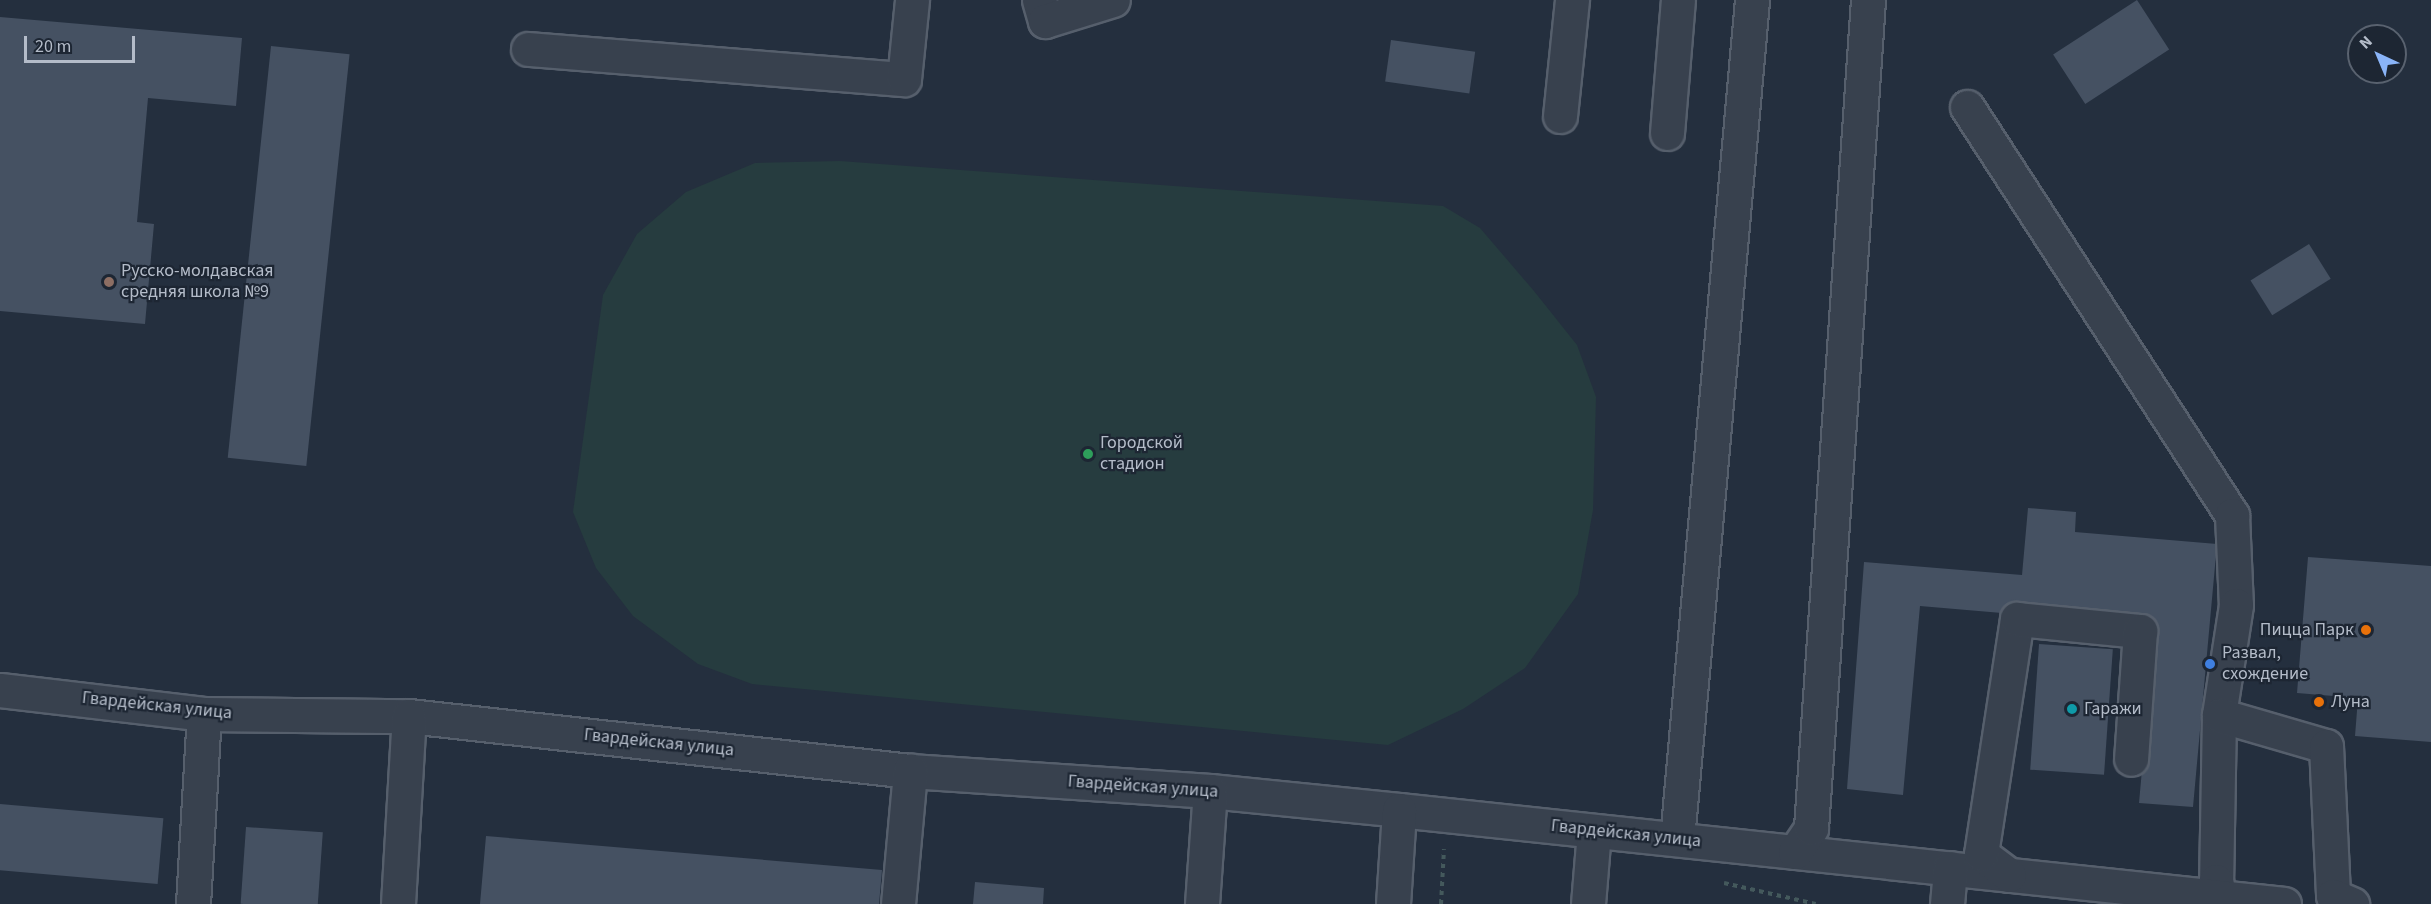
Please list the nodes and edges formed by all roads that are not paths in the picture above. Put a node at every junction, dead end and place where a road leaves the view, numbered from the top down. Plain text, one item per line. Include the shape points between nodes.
1 (912, 0) edge
2 (1039, 0) edge
3 (1113, 0) edge
4 (1572, 0) edge
5 (1678, 0) edge
6 (1752, 0) edge
7 (1868, 0) edge
8 (528, 49) dead end
9 (1967, 107) dead end
10 (1560, 116) dead end
11 (1668, 133) dead end
12 (0, 690) edge
13 (204, 714) junction
14 (2219, 715) junction
15 (409, 716) junction
16 (2131, 759) dead end
17 (910, 771) junction
18 (1210, 791) junction
19 (1399, 810) junction
20 (1594, 831) junction
21 (1677, 840) junction
22 (1795, 852) junction
23 (1950, 868) junction
24 (2009, 875) junction
25 (2220, 897) junction
26 (193, 904) edge
27 (398, 904) edge
28 (898, 904) edge
29 (1202, 904) edge
30 (1393, 904) edge
31 (1588, 904) edge
32 (1947, 904) edge
33 (2284, 904) edge
34 (2352, 904) edge

1 - 8 street via 904,79
2 - 3 street via 1045,21
4 - 10 street
5 - 11 street
6 - 21 street
7 - 22 street via 1811,828
9 - 14 street via 2232,515 2236,605
12 - 13 street, Гвардейская улица
13 - 15 street, Гвардейская улица
13 - 26 street
14 - 25 street via 2216,881
14 - 34 street via 2326,746 2333,896
15 - 17 street, Гвардейская улица
15 - 27 street
16 - 24 street via 2140,631 2018,619 1981,854
17 - 18 street, Гвардейская улица
17 - 28 street
18 - 19 street, Гвардейская улица
18 - 29 street
19 - 20 street, Гвардейская улица
19 - 30 street
20 - 21 street, Гвардейская улица
20 - 31 street
21 - 22 street, Гвардейская улица
22 - 23 street, Гвардейская улица
23 - 24 street, Гвардейская улица
23 - 32 street
24 - 25 street, Гвардейская улица
25 - 33 street, Гвардейская улица

